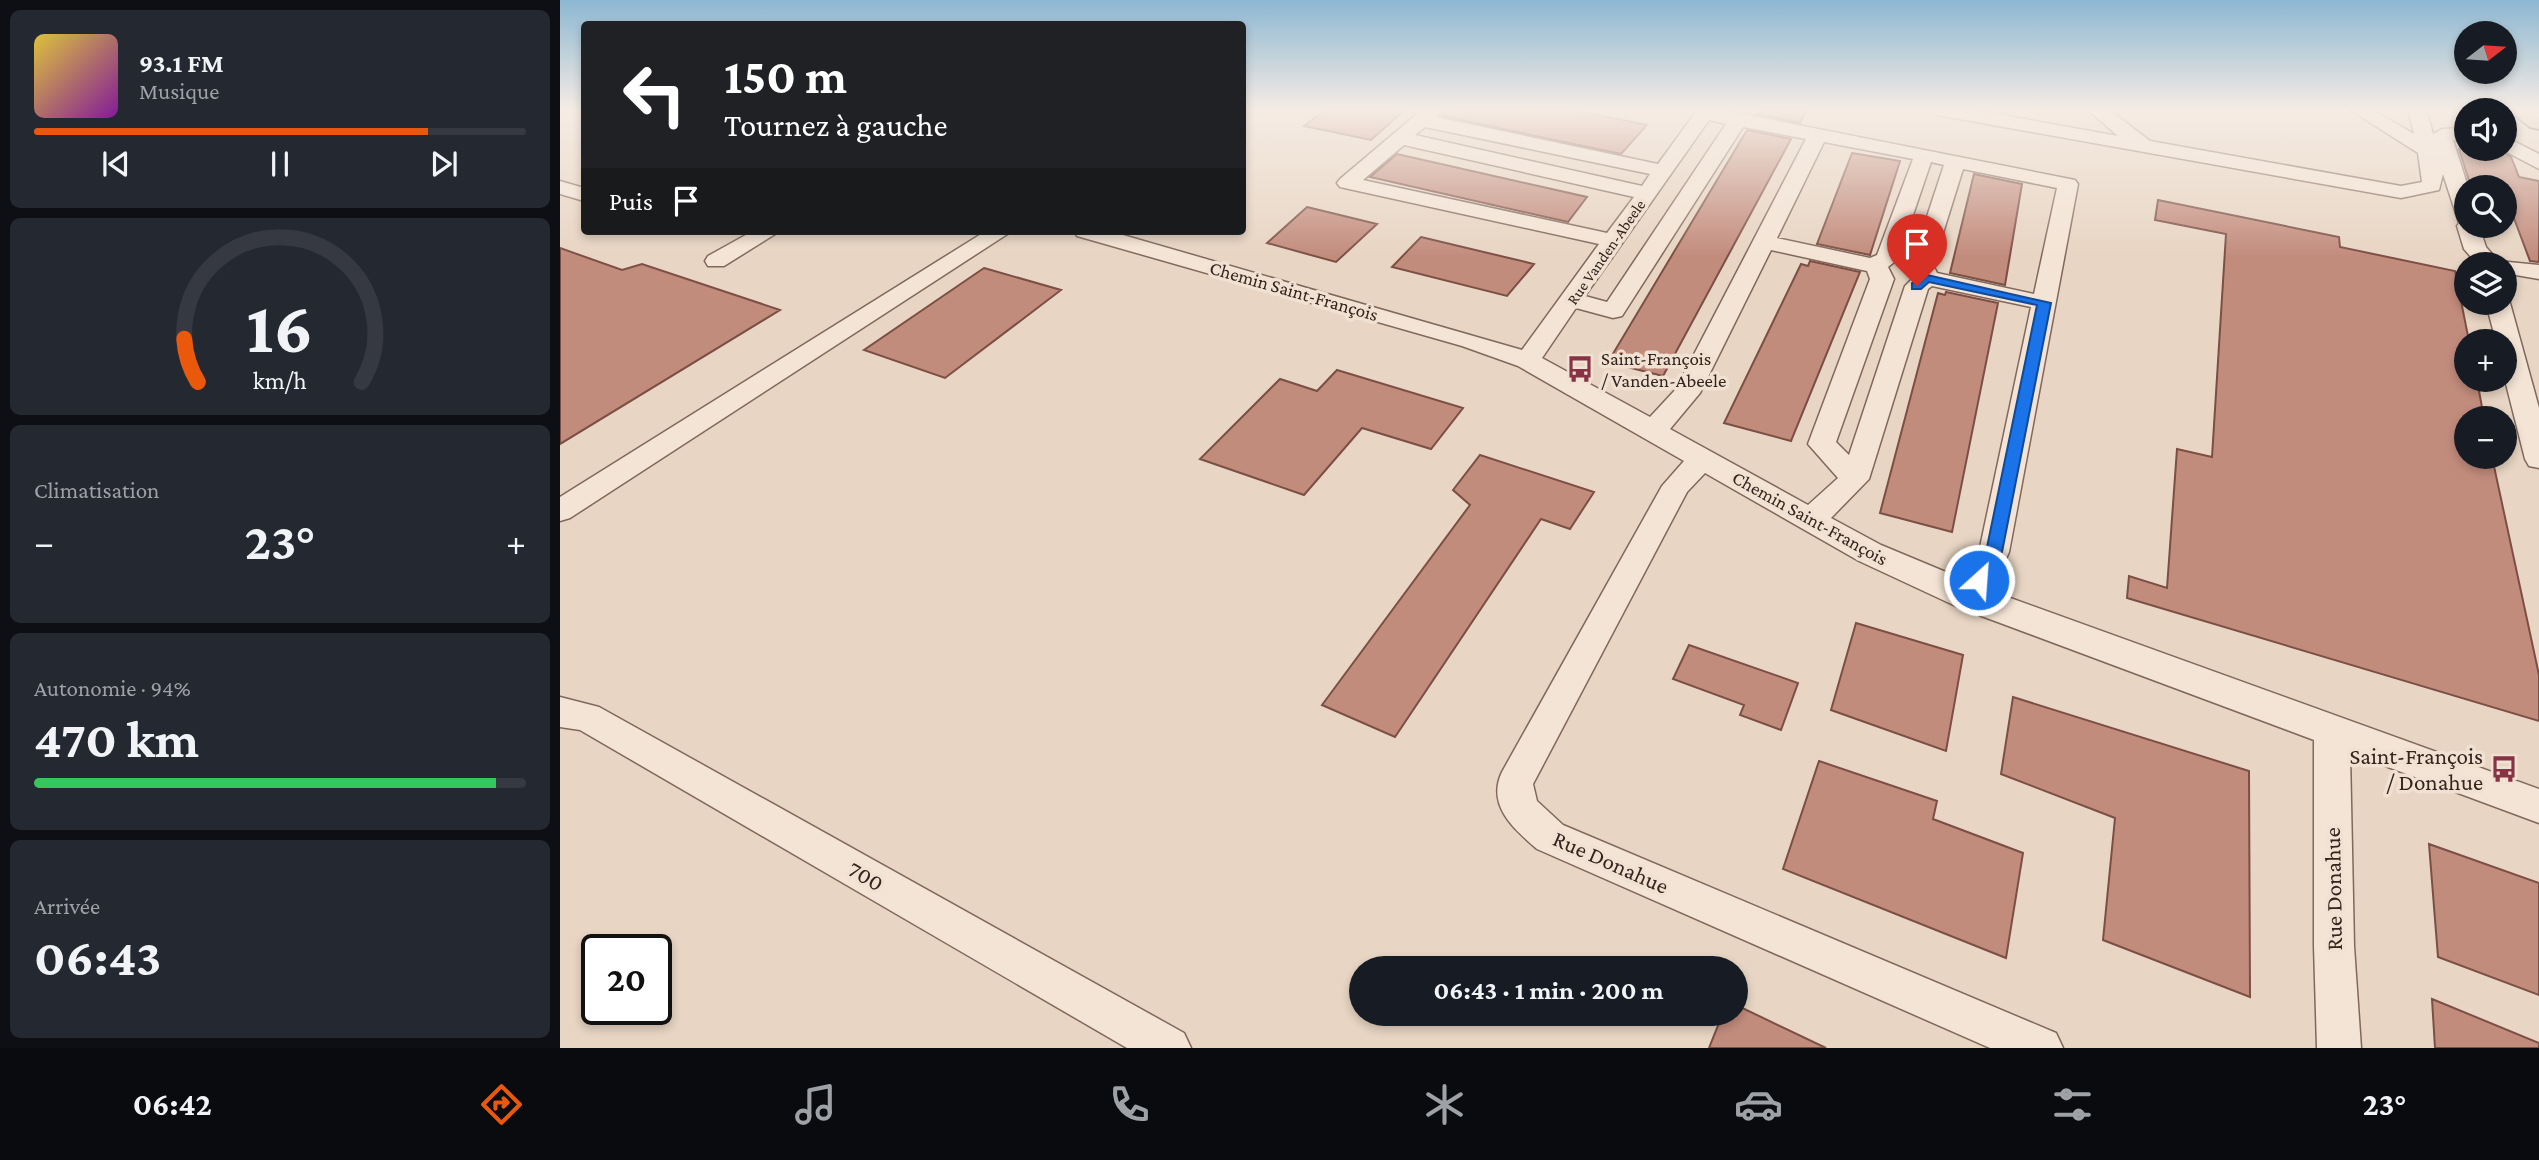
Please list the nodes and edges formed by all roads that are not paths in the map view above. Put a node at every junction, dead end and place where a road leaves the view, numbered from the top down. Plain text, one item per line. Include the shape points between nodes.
1 (1377, 158) edge
2 (1485, 158) edge
3 (1501, 158) edge
4 (1599, 158) edge
5 (1673, 158) edge
6 (1713, 158) edge
7 (1806, 158) edge
8 (1923, 158) edge
9 (1939, 158) edge
10 (2200, 158) edge
11 (2429, 158) edge
12 (2449, 158) edge
13 (1604, 159) junction
14 (1498, 161) junction
15 (1955, 161) junction
16 (1664, 171) junction
17 (2454, 176) edge
18 (1583, 180) junction
19 (560, 187) edge
20 (581, 194) edge
21 (1641, 202) junction
22 (1672, 219) junction
23 (762, 235) edge
24 (995, 235) edge
25 (1099, 235) edge
26 (1764, 242) junction
27 (1610, 247) junction
28 (716, 261) dead end
29 (1644, 263) junction
30 (1875, 266) junction
31 (2517, 268) edge
32 (2539, 272) edge
33 (1927, 278) junction
34 (1572, 300) junction
35 (2044, 303) junction
36 (2501, 315) edge
37 (1527, 360) junction
38 (1654, 430) junction
39 (1703, 458) junction
40 (2539, 459) edge
41 (1855, 479) junction
42 (560, 511) edge
43 (1810, 520) junction
44 (1971, 598) junction
45 (560, 712) edge
46 (2332, 730) junction
47 (2539, 806) edge
48 (1168, 1048) edge
49 (2041, 1048) edge
50 (2339, 1048) edge

1 - 27 street via 1347,183
2 - 14 street
3 - 14 street
4 - 13 street
5 - 16 street, Rue Vanden-Abeele
6 - 22 street
7 - 26 street
8 - 30 street via 1887,259
9 - 15 street
10 - 11 street via 2401,192 2432,186
12 - 17 street
13 - 16 street
13 - 18 street
14 - 18 street
15 - 33 street via 1922,265
15 - 35 street via 2068,184
16 - 21 street, Rue Vanden-Abeele
18 - 21 street
19 - 20 street
21 - 22 street
21 - 27 street, Rue Vanden-Abeele
22 - 29 street
23 - 28 street
24 - 42 street
25 - 37 street, Chemin Saint-François
26 - 30 street
26 - 38 street via 1687,393
27 - 29 street
27 - 34 street, Rue Vanden-Abeele
29 - 34 street via 1613,311
30 - 41 street via 1882,279 1822,443
31 - 32 street
33 - 35 street
33 - 41 street via 1917,286
34 - 37 street, Rue Vanden-Abeele
35 - 44 street via 1994,552
36 - 40 street
37 - 38 street, Chemin Saint-François
38 - 39 street, Chemin Saint-François
39 - 43 street, Chemin Saint-François
39 - 49 street, Rue Donahue via 1676,486 1515,783 1520,810 1550,837
41 - 43 street
43 - 44 street, Chemin Saint-François via 1870,553
44 - 46 street, Chemin Saint-François
45 - 48 street, 700 via 587,717
46 - 47 street, Chemin Saint-François
46 - 50 street, Rue Donahue

